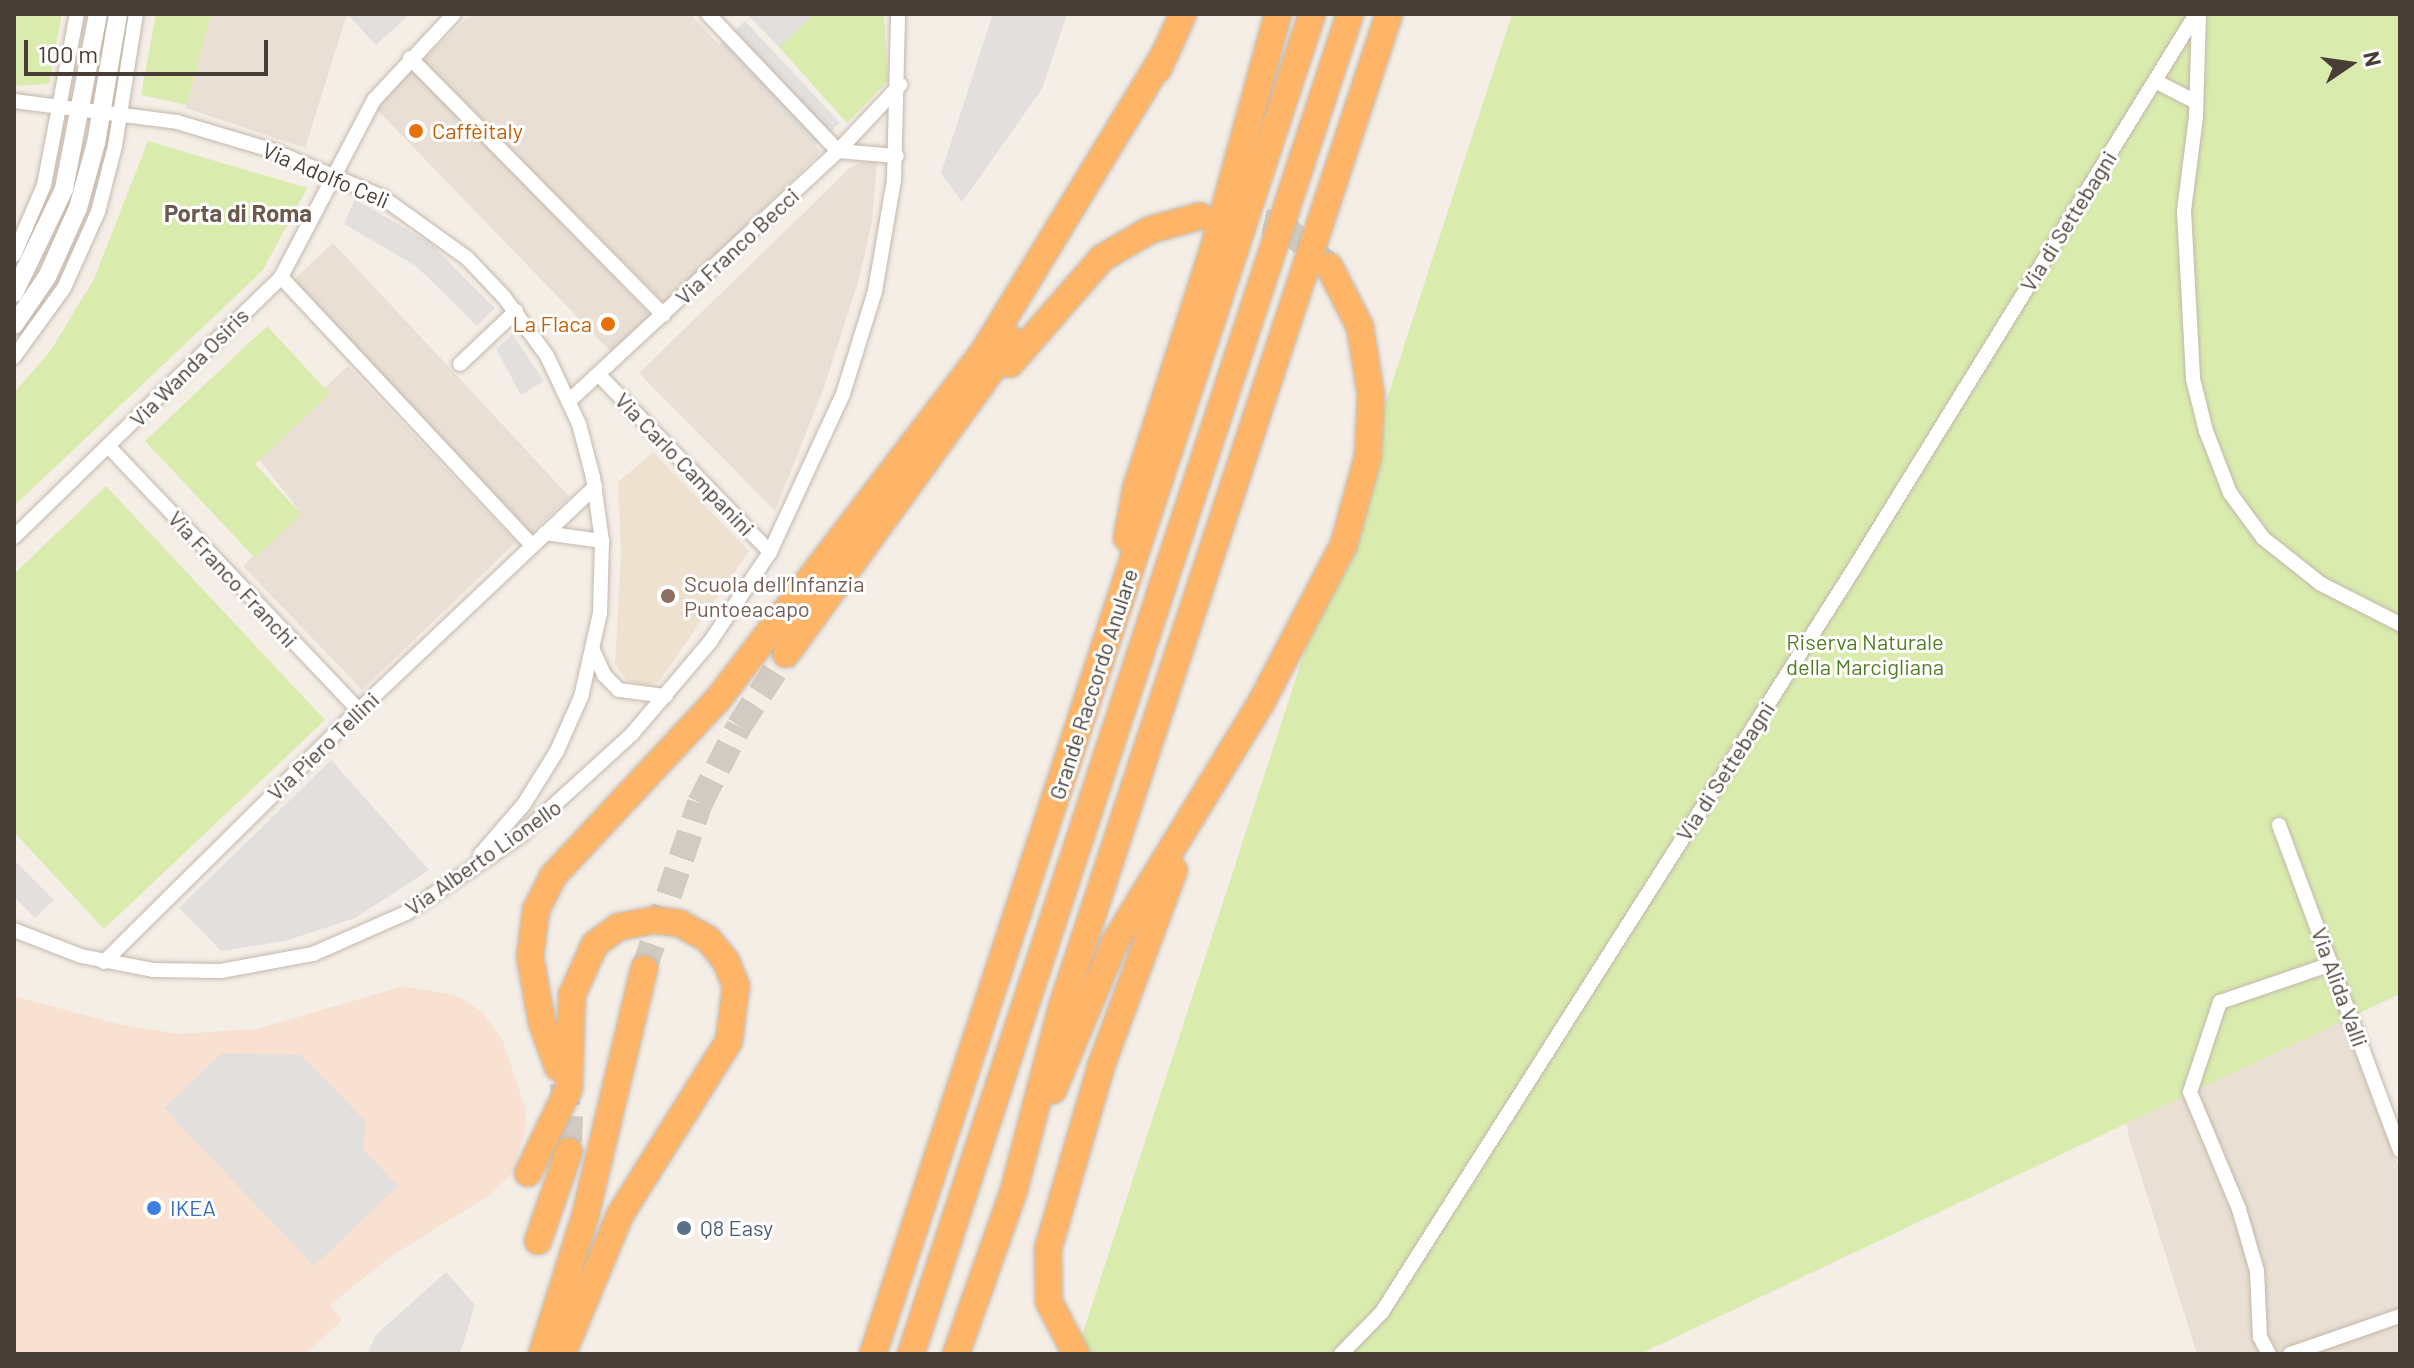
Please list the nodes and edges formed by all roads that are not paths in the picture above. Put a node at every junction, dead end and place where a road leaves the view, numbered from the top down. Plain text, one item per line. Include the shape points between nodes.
1 (77, 14) edge
2 (98, 14) edge
3 (118, 14) edge
4 (136, 14) edge
5 (454, 14) edge
6 (898, 14) edge
7 (1183, 14) edge
8 (1278, 14) edge
9 (1312, 14) edge
10 (1350, 14) edge
11 (1389, 14) edge
12 (2197, 14) edge
13 (713, 16) edge
14 (1164, 55) junction
15 (410, 58) junction
16 (2155, 81) junction
17 (900, 85) junction
18 (14, 101) edge
19 (2196, 102) junction
20 (60, 105) junction
21 (91, 108) junction
22 (120, 111) junction
23 (838, 151) junction
24 (897, 156) junction
25 (335, 174) junction
26 (1200, 216) tunnel mouth
27 (19, 261) edge
28 (1329, 266) tunnel mouth
29 (47, 277) junction
30 (281, 277) junction
31 (64, 288) junction
32 (14, 293) edge
33 (516, 311) junction
34 (663, 315) junction
35 (14, 325) edge
36 (14, 357) edge
37 (460, 364) dead end
38 (600, 376) junction
39 (569, 401) junction
40 (109, 447) junction
41 (595, 487) junction
42 (902, 497) junction
43 (545, 533) junction
44 (14, 537) edge
45 (602, 541) junction
46 (532, 545) junction
47 (770, 552) junction
48 (2400, 624) edge
49 (1110, 636) junction
50 (592, 649) junction
51 (786, 654) tunnel mouth
52 (666, 696) junction
53 (359, 710) junction
54 (1238, 741) junction
55 (2279, 825) dead end
56 (469, 867) junction
57 (14, 930) edge
58 (104, 962) junction
59 (2331, 964) junction
60 (644, 969) tunnel mouth
61 (558, 1067) tunnel mouth
62 (2400, 1150) edge
63 (569, 1151) tunnel mouth
64 (528, 1173) dead end
65 (1014, 1190) junction
66 (538, 1241) dead end
67 (2400, 1316) edge
68 (876, 1343) edge
69 (960, 1343) edge
70 (542, 1354) edge
71 (562, 1354) edge
72 (911, 1354) edge
73 (1076, 1354) edge
74 (1341, 1354) edge
75 (2269, 1354) edge
76 (2290, 1354) edge

1 - 20 street
2 - 21 street
3 - 21 street
4 - 22 street
5 - 15 street, Via Wanda Osiris
6 - 17 street, Via Alberto Lionello
7 - 14 highway
8 - 49 highway via 1223,219 1136,489
9 - 49 highway, Grande Raccordo Anulare
10 - 72 highway, Grande Raccordo Anulare
11 - 65 highway via 1059,1019
12 - 16 street, Via di Settebagni
12 - 19 street
13 - 23 street
14 - 42 highway via 1096,201 1037,301
14 - 61 highway via 983,353 719,698 553,876 536,910 529,950 535,995
15 - 25 street, Via Wanda Osiris via 374,100
15 - 34 street
16 - 19 street
16 - 74 street, Via di Settebagni via 1382,1312
17 - 23 street, Via Franco Becci
17 - 24 street, Via Alberto Lionello
18 - 20 street, Via Adolfo Celi
19 - 48 street via 2184,211 2193,379 2230,493 2263,538 2321,584
20 - 21 street, Via Adolfo Celi
20 - 27 street via 44,185
21 - 22 street, Via Adolfo Celi
21 - 27 street via 64,189
21 - 29 street via 78,208
22 - 25 street, Via Adolfo Celi via 232,137
22 - 31 street via 103,198
23 - 24 street
23 - 34 street, Via Franco Becci
24 - 47 street, Via Alberto Lionello via 880,270 859,349 811,473
25 - 30 street, Via Wanda Osiris
25 - 33 street, Via Adolfo Celi via 425,223
26 - 42 highway via 1150,230 1095,264
27 - 32 street
28 - 54 highway via 1351,304 1365,348 1371,407 1368,456 1350,528 1329,579
29 - 31 street
29 - 35 street
30 - 40 street, Via Wanda Osiris
30 - 46 street
31 - 36 street
33 - 37 street
33 - 39 street, Via Adolfo Celi
34 - 38 street, Via Franco Becci
38 - 39 street, Via Franco Becci
38 - 47 street, Via Carlo Campanini
39 - 41 street, Via Adolfo Celi
40 - 44 street, Via Wanda Osiris
40 - 53 street, Via Franco Franchi
41 - 43 street, Via Piero Tellini
41 - 45 street, Via Adolfo Celi
42 - 51 highway
43 - 45 street
43 - 46 street, Via Piero Tellini
45 - 50 street, Via Adolfo Celi via 600,613
46 - 53 street, Via Piero Tellini
47 - 52 street, Via Alberto Lionello
49 - 68 highway, Grande Raccordo Anulare
50 - 52 street via 604,675 619,690
50 - 56 street, Via Adolfo Celi via 581,697 557,751 524,804
52 - 56 street, Via Alberto Lionello via 556,808
53 - 58 street, Via Piero Tellini
54 - 65 highway via 1105,962
54 - 73 highway via 1146,936 1084,1117 1051,1236 1047,1293
55 - 59 street, Via Alida Valli
56 - 58 street, Via Alberto Lionello via 380,927 290,961 213,971
57 - 58 street, Via Alberto Lionello
59 - 62 street, Via Alida Valli
59 - 75 street via 2220,1002 2190,1092 2239,1209 2257,1271 2260,1337
60 - 70 highway via 585,1217
63 - 66 highway
64 - 71 highway via 569,1088 572,995 595,944 618,927 654,920 679,923 702,935 726,961 736,986 729,1041 620,1215
65 - 69 highway
67 - 76 street

